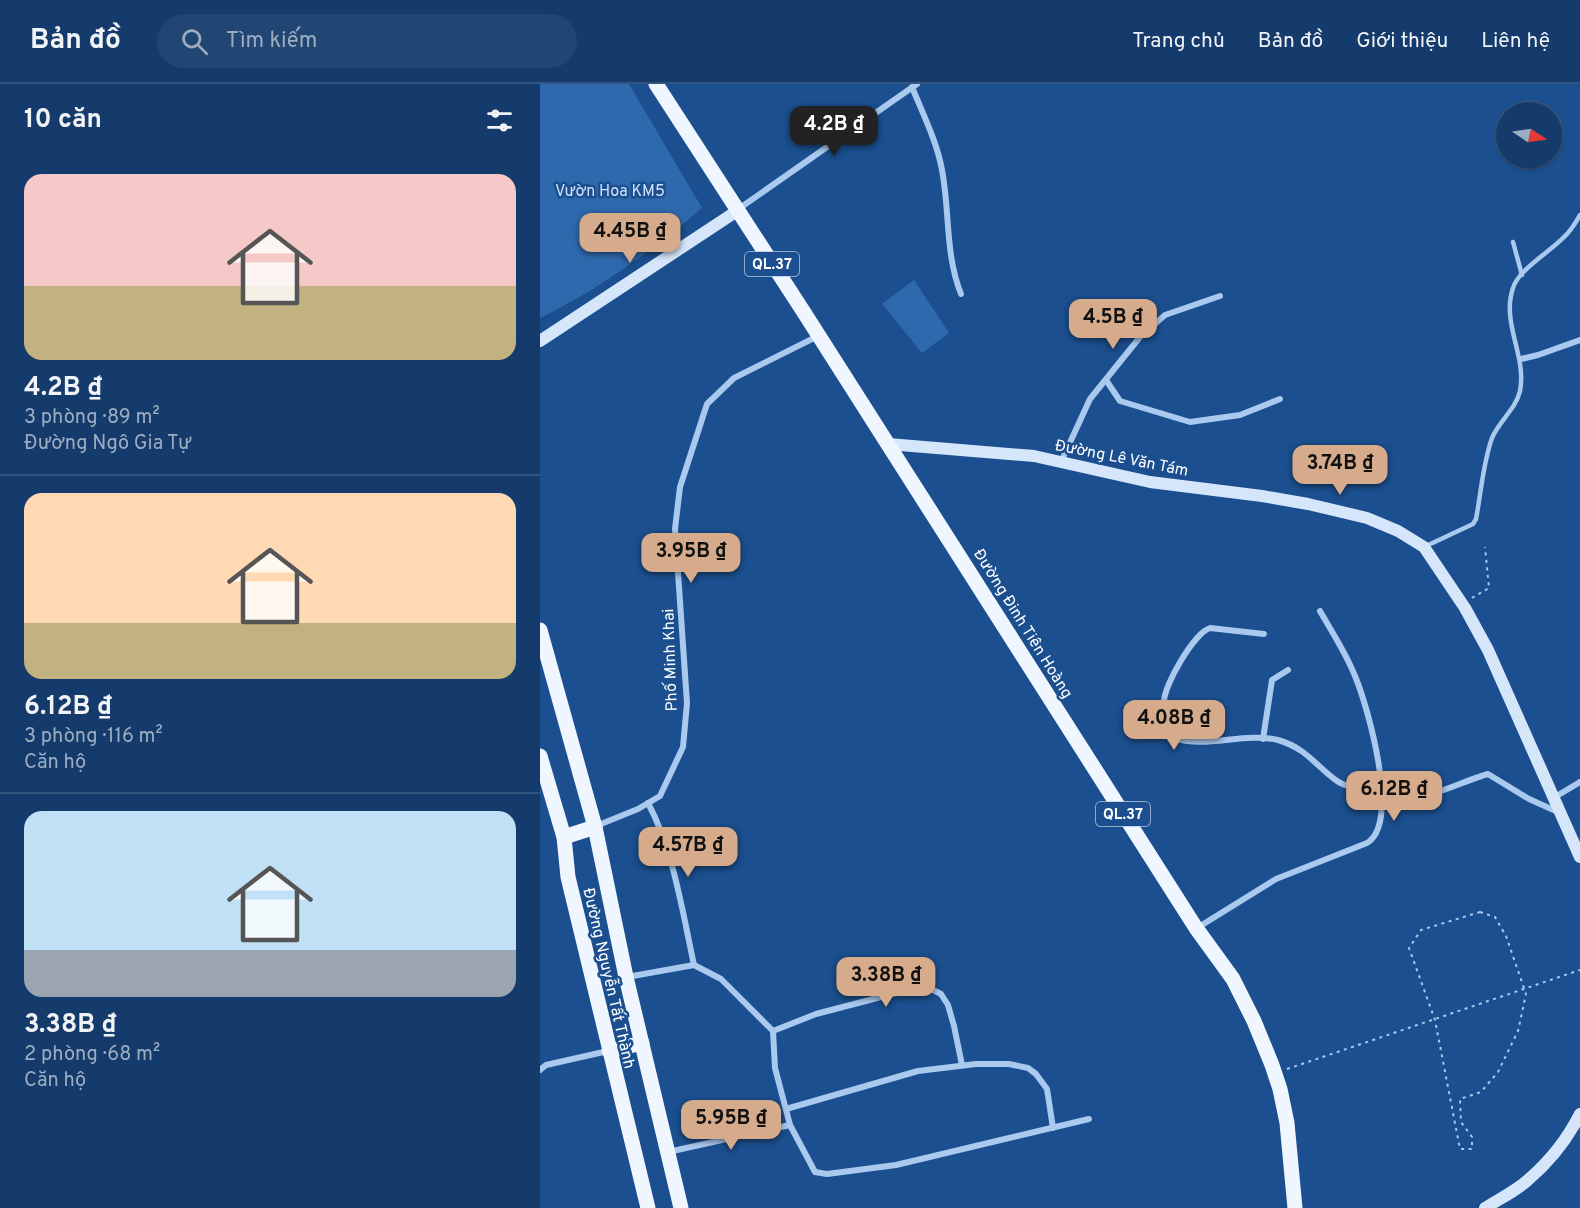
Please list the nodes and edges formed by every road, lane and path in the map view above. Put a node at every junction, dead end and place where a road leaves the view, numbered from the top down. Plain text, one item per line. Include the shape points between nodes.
1 (656, 84) edge
2 (915, 86) edge
3 (737, 211) junction
4 (1580, 215) edge
5 (1513, 242) dead end
6 (1522, 275) junction
7 (961, 294) dead end
8 (1220, 296) dead end
9 (819, 336) junction
10 (1580, 340) edge
11 (540, 341) edge
12 (1521, 359) junction
13 (1106, 380) junction
14 (1280, 399) dead end
15 (888, 444) junction
16 (1061, 462) junction
17 (1424, 547) junction
18 (1485, 547) dead end
19 (1462, 604) junction
20 (1320, 610) dead end
21 (540, 630) edge
22 (1264, 634) dead end
23 (1288, 670) dead end
24 (1263, 739) junction
25 (540, 756) edge
26 (1580, 782) edge
27 (1383, 794) junction
28 (1555, 797) junction
29 (648, 803) junction
30 (1562, 814) junction
31 (596, 827) junction
32 (564, 837) junction
33 (1580, 857) edge
34 (1196, 928) junction
35 (694, 965) junction
36 (1580, 970) edge
37 (626, 977) junction
38 (1525, 990) junction
39 (1435, 1020) junction
40 (773, 1031) junction
41 (642, 1043) junction
42 (609, 1051) junction
43 (962, 1065) junction
44 (540, 1070) edge
45 (1275, 1072) junction
46 (786, 1109) junction
47 (1580, 1114) edge
48 (1089, 1119) dead end
49 (790, 1125) junction
50 (1053, 1128) junction
51 (668, 1152) junction
52 (648, 1208) edge
53 (681, 1208) edge
54 (1295, 1208) edge
55 (1485, 1208) edge

1 - 3 main road, Đường Đinh Tiên Hoàng / QL.37
2 - 3 street
2 - 7 street via 942,169 951,258
3 - 9 main road, Đường Đinh Tiên Hoàng / QL.37
3 - 11 street
4 - 6 lane via 1566,236
5 - 6 lane
6 - 12 lane via 1513,286 1510,301 1513,333
8 - 13 street via 1165,315 1140,337
9 - 15 main road, Đường Đinh Tiên Hoàng / QL.37
9 - 29 street, Phố Minh Khai via 734,378 707,404 680,487 675,529 687,703 683,747 660,796
10 - 12 street
12 - 17 lane via 1520,393 1492,437 1476,519
13 - 14 street via 1120,401 1190,422 1239,415
13 - 16 street via 1090,399
15 - 16 street, Đường Lê Văn Tám via 1034,456
15 - 34 main road, Đường Đinh Tiên Hoàng / QL.37
16 - 17 street, Đường Lê Văn Tám via 1150,482 1308,504 1367,518
17 - 19 street, Đường Lê Văn Tám
18 - 19 path via 1489,588
19 - 28 street, Đường Lê Văn Tám via 1488,650
20 - 27 street via 1355,674 1370,724
21 - 31 main road, Đường Nguyễn Tất Thành
22 - 24 street via 1206,629 1189,649 1166,689 1164,701 1173,738 1190,742
23 - 24 street via 1272,680
24 - 27 street via 1278,740 1307,754 1338,782
25 - 32 main road, Đường Nguyễn Tất Thành
26 - 28 street
27 - 30 street via 1427,795 1488,774
27 - 34 street via 1379,831 1372,840 1276,879
28 - 30 street, Đường Lê Văn Tám
29 - 31 street, Phố Minh Khai
29 - 35 street via 676,882
30 - 33 street, Đường Lê Văn Tám
31 - 32 main road
31 - 37 main road, Đường Nguyễn Tất Thành
32 - 42 main road, Đường Nguyễn Tất Thành via 568,877
34 - 45 main road, Đường Đinh Tiên Hoàng / QL.37 via 1233,980
35 - 37 street
35 - 40 street via 721,979
36 - 38 path
37 - 41 main road, Đường Nguyễn Tất Thành
38 - 39 path
38 - 39 path via 1495,917 1480,912 1421,930 1409,948
38 - 39 path via 1518,1031 1498,1072 1481,1092 1460,1099 1461,1122 1472,1137 1472,1149 1460,1149
39 - 45 path
40 - 43 street via 816,1014 931,988 948,1005
40 - 46 street via 775,1068
41 - 42 main road
41 - 51 main road, Đường Nguyễn Tất Thành
42 - 44 street via 546,1065
42 - 52 main road, Đường Nguyễn Tất Thành
43 - 46 street via 918,1071
43 - 50 street via 1010,1064 1028,1068 1047,1089
45 - 54 main road, Đường Đinh Tiên Hoàng / QL.37 via 1287,1123
46 - 49 street
47 - 55 street via 1552,1155 1527,1181
48 - 50 street
49 - 50 street via 815,1173 827,1174 896,1165
49 - 51 street
51 - 53 main road, Đường Nguyễn Tất Thành

